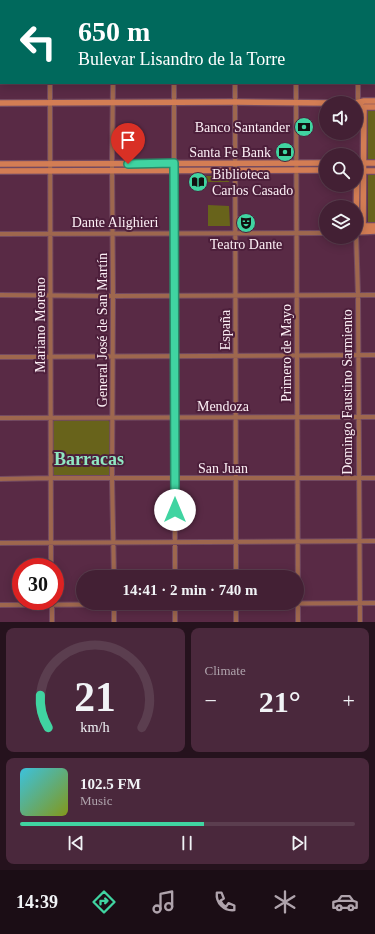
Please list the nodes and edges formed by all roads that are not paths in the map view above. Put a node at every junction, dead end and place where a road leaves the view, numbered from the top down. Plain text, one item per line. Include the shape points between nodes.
1 (50, 84) edge
2 (113, 84) edge
3 (174, 84) edge
4 (235, 84) edge
5 (296, 84) edge
6 (358, 84) edge
7 (357, 96) edge
8 (363, 101) edge
9 (375, 101) edge
10 (50, 102) junction
11 (114, 102) junction
12 (174, 102) junction
13 (235, 102) junction
14 (296, 102) junction
15 (0, 103) edge
16 (319, 103) edge
17 (375, 107) edge
18 (364, 108) joint
19 (174, 163) junction
20 (235, 163) junction
21 (296, 163) junction
22 (319, 163) edge
23 (363, 163) joint
24 (375, 163) edge
25 (0, 164) edge
26 (50, 164) junction
27 (112, 164) junction
28 (296, 170) junction
29 (319, 170) edge
30 (0, 171) edge
31 (50, 171) junction
32 (113, 171) junction
33 (174, 171) junction
34 (235, 171) junction
35 (363, 171) edge
36 (375, 171) edge
37 (375, 226) edge
38 (363, 229) joint
39 (375, 232) edge
40 (236, 233) junction
41 (297, 233) junction
42 (319, 233) edge
43 (0, 234) edge
44 (51, 234) junction
45 (113, 234) junction
46 (174, 234) junction
47 (356, 244) edge
48 (0, 295) edge
49 (297, 295) junction
50 (358, 295) junction
51 (375, 295) edge
52 (50, 296) junction
53 (113, 296) junction
54 (174, 296) junction
55 (236, 296) junction
56 (359, 355) junction
57 (375, 355) edge
58 (175, 356) junction
59 (236, 356) junction
60 (298, 356) junction
61 (0, 357) edge
62 (51, 357) junction
63 (113, 357) junction
64 (50, 417) junction
65 (113, 417) junction
66 (175, 417) junction
67 (236, 417) junction
68 (297, 417) junction
69 (359, 417) junction
70 (375, 417) edge
71 (0, 418) edge
72 (51, 478) junction
73 (112, 478) junction
74 (298, 478) junction
75 (359, 478) junction
76 (375, 478) edge
77 (0, 479) edge
78 (175, 479) junction
79 (236, 479) junction
80 (298, 541) junction
81 (359, 541) junction
82 (375, 541) edge
83 (51, 542) junction
84 (114, 542) junction
85 (175, 542) junction
86 (236, 542) junction
87 (0, 543) edge
88 (51, 558) edge
89 (114, 570) edge
90 (175, 570) edge
91 (236, 570) edge
92 (298, 570) edge
93 (64, 603) edge
94 (76, 603) edge
95 (304, 603) edge
96 (360, 603) junction
97 (375, 603) edge
98 (0, 605) edge
99 (12, 605) edge
100 (52, 610) edge
101 (114, 610) edge
102 (175, 610) edge
103 (236, 610) edge
104 (298, 610) edge
105 (360, 621) dead end
106 (52, 622) edge
107 (114, 622) edge
108 (175, 622) edge
109 (236, 622) edge
110 (298, 622) edge

1 - 10 street, Mariano Moreno
2 - 11 street, General José de San Martín
3 - 12 street
4 - 13 street, España
5 - 14 street, Primero de Mayo
6 - 7 street
8 - 9 main road
10 - 11 main road
10 - 15 main road
10 - 26 street, Mariano Moreno
11 - 12 main road
11 - 27 street, General José de San Martín
12 - 13 main road
12 - 19 street
13 - 14 main road
13 - 20 street, España
14 - 16 main road
14 - 21 street, Primero de Mayo
17 - 18 main road
18 - 23 main road
19 - 20 main road
19 - 27 main road
19 - 33 street
20 - 21 main road
20 - 34 street, España
21 - 22 main road
21 - 28 street, Primero de Mayo
23 - 24 main road
25 - 26 main road
26 - 27 main road
26 - 31 street, Mariano Moreno
27 - 32 street, General José de San Martín
28 - 29 main road
28 - 34 main road
28 - 41 street, Primero de Mayo
30 - 31 main road
31 - 32 main road
31 - 44 street, Mariano Moreno
32 - 33 main road
32 - 45 street, General José de San Martín
33 - 34 main road
33 - 46 street
34 - 40 street, España
35 - 36 main road
37 - 38 main road
38 - 39 main road
40 - 41 street, Dante Alighieri
40 - 46 street, Dante Alighieri
40 - 55 street, España
41 - 42 street, Dante Alighieri
41 - 49 street, Primero de Mayo
43 - 44 street, Dante Alighieri
44 - 45 street, Dante Alighieri
44 - 52 street, Mariano Moreno
45 - 46 street, Dante Alighieri
45 - 53 street, General José de San Martín
46 - 54 street
47 - 50 street, Domingo Faustino Sarmiento
48 - 52 street
49 - 50 street
49 - 55 street
49 - 60 street, Primero de Mayo
50 - 51 street
50 - 56 street, Domingo Faustino Sarmiento
52 - 53 street
52 - 62 street, Mariano Moreno
53 - 54 street
53 - 63 street, General José de San Martín
54 - 55 street
54 - 58 street
55 - 59 street, España
56 - 57 street
56 - 60 street
56 - 69 street, Domingo Faustino Sarmiento
58 - 59 street
58 - 63 street
58 - 66 street
59 - 60 street
59 - 67 street, España
60 - 68 street, Primero de Mayo
61 - 62 street
62 - 63 street
62 - 64 street, Mariano Moreno
63 - 65 street, General José de San Martín
64 - 65 street, Mendoza
64 - 71 street, Mendoza
64 - 72 street, Mariano Moreno
65 - 66 street, Mendoza
65 - 73 street, General José de San Martín
66 - 67 street, Mendoza
66 - 78 street
67 - 68 street, Mendoza
67 - 79 street, España
68 - 69 street, Mendoza
68 - 74 street, Primero de Mayo
69 - 70 street, Mendoza
69 - 75 street, Domingo Faustino Sarmiento
72 - 73 street, San Juan
72 - 77 street, San Juan
72 - 83 street, Mariano Moreno
73 - 78 street, San Juan
73 - 84 street, General José de San Martín
74 - 75 street, San Juan
74 - 79 street, San Juan
74 - 80 street, Primero de Mayo
75 - 76 street, San Juan
75 - 81 street, Domingo Faustino Sarmiento
78 - 79 street, San Juan
78 - 85 street
79 - 86 street, España
80 - 81 street
80 - 86 street
80 - 92 street, Primero de Mayo
81 - 82 street
81 - 96 street, Domingo Faustino Sarmiento
83 - 84 street
83 - 87 street
83 - 88 street, Mariano Moreno
84 - 85 street
84 - 89 street, General José de San Martín
85 - 86 street
85 - 90 street
86 - 91 street, España
93 - 94 street
95 - 96 street
96 - 97 street
96 - 105 street, Domingo Faustino Sarmiento
98 - 99 street
100 - 106 street
101 - 107 street
102 - 108 street
103 - 109 street
104 - 110 street, Primero de Mayo

